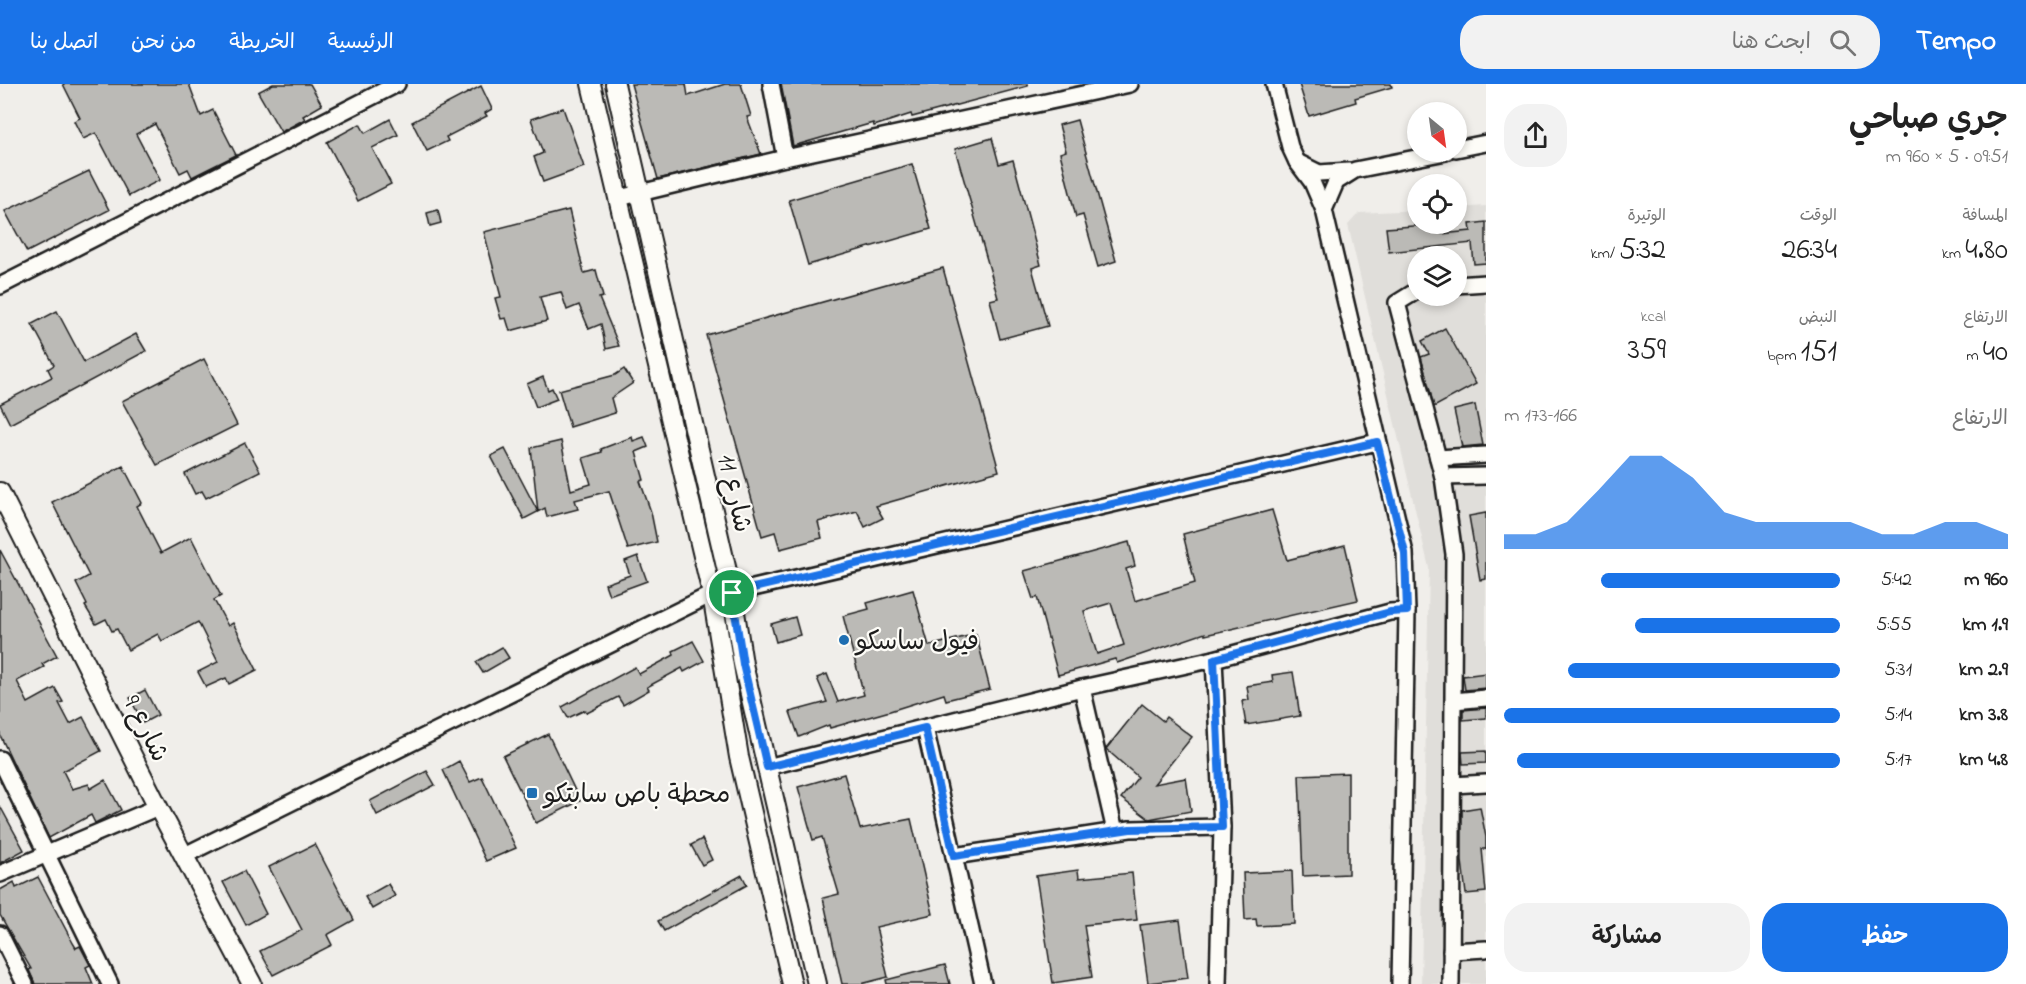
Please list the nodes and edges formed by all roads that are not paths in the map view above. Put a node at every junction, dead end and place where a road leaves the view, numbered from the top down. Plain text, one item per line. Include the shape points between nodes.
1 (397, 84) edge
2 (591, 84) edge
3 (615, 84) edge
4 (771, 84) edge
5 (1130, 84) edge
6 (1274, 84) edge
7 (1486, 143) edge
8 (1467, 147) edge
9 (785, 158) junction
10 (1407, 160) edge
11 (1297, 162) junction
12 (1355, 170) junction
13 (641, 194) junction
14 (619, 198) junction
15 (1324, 210) junction
16 (1486, 283) edge
17 (1467, 284) edge
18 (0, 286) edge
19 (1407, 297) edge
20 (1377, 442) junction
21 (1486, 455) edge
22 (1438, 458) junction
23 (1486, 476) edge
24 (1443, 477) junction
25 (0, 492) edge
26 (732, 593) junction
27 (712, 594) junction
28 (1407, 611) junction
29 (1214, 659) junction
30 (1082, 688) junction
31 (1486, 698) edge
32 (1454, 701) junction
33 (925, 728) junction
34 (0, 759) edge
35 (767, 767) junction
36 (1486, 783) edge
37 (1453, 785) junction
38 (158, 807) junction
39 (1222, 827) junction
40 (1115, 831) junction
41 (48, 853) junction
42 (185, 855) junction
43 (954, 856) junction
44 (0, 874) edge
45 (0, 934) edge
46 (1486, 949) edge
47 (1451, 951) junction
48 (25, 984) edge
49 (110, 984) edge
50 (252, 984) edge
51 (792, 984) edge
52 (817, 984) edge
53 (983, 984) edge
54 (1218, 984) edge
55 (1400, 984) edge
56 (1451, 984) edge

1 - 18 street
2 - 14 street, شارع 11
3 - 13 street, شارع 11
4 - 9 street
5 - 9 street
6 - 11 street
7 - 8 street
9 - 13 street
10 - 12 street
11 - 12 street via 1319,172
11 - 15 street via 1312,182
12 - 15 street via 1336,182
13 - 14 street
13 - 26 street, شارع 11
14 - 27 street, شارع 11
15 - 20 street
16 - 17 street
19 - 22 street via 1397,303
20 - 26 street
20 - 28 street via 1405,553
21 - 22 street
22 - 24 street
23 - 24 street
24 - 32 street via 1454,555
25 - 38 street, شارع 9
26 - 35 street, شارع 11 via 743,664
27 - 42 street
27 - 51 street, شارع 11 via 739,757
28 - 29 street via 1390,612
28 - 55 street
29 - 30 street
29 - 39 street
30 - 33 street
30 - 40 street
31 - 32 street
32 - 37 street
33 - 35 street
33 - 43 street
34 - 41 street
35 - 52 street, شارع 11
36 - 37 street
37 - 47 street
38 - 41 street
38 - 42 street, شارع 9
39 - 40 street
39 - 54 street
40 - 43 street
41 - 44 street
41 - 49 street
42 - 50 street, شارع 9
43 - 53 street
45 - 48 street
46 - 47 street
47 - 56 street

